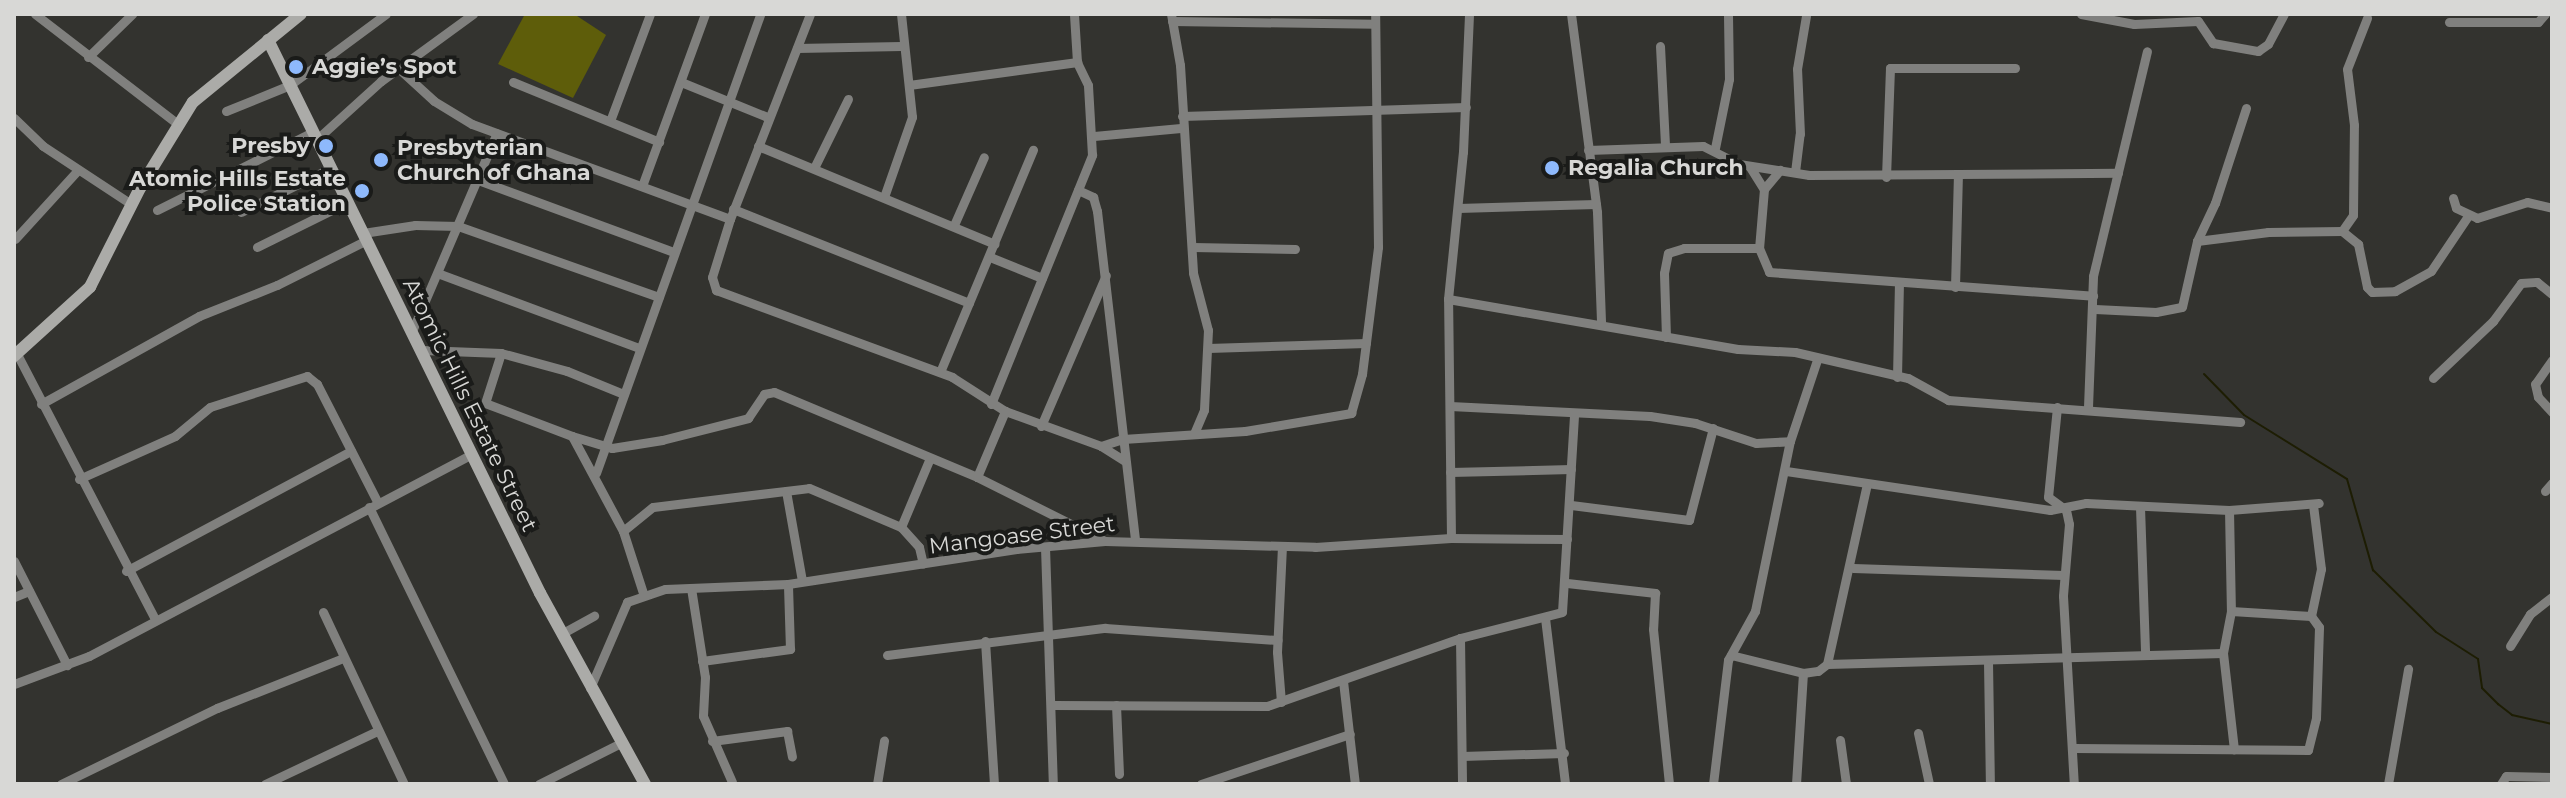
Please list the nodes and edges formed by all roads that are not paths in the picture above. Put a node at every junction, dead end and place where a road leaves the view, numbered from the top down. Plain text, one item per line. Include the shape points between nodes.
1 (35, 14) edge
2 (132, 14) edge
3 (301, 14) edge
4 (386, 14) edge
5 (473, 14) edge
6 (650, 14) edge
7 (705, 14) edge
8 (760, 14) edge
9 (810, 14) edge
10 (901, 14) edge
11 (1074, 14) edge
12 (1469, 14) edge
13 (1571, 14) edge
14 (1728, 14) edge
15 (2081, 14) edge
16 (2284, 14) edge
17 (2545, 14) edge
18 (1806, 16) edge
19 (1172, 17) edge
20 (2201, 17) edge
21 (1375, 19) edge
22 (2363, 19) edge
23 (2449, 22) dead end
24 (268, 40) junction
25 (901, 46) junction
26 (1660, 46) dead end
27 (797, 48) junction
28 (2147, 51) dead end
29 (88, 57) junction
30 (1077, 62) junction
31 (2015, 68) dead end
32 (399, 69) junction
33 (513, 82) dead end
34 (681, 82) junction
35 (290, 85) junction
36 (909, 85) junction
37 (728, 99) junction
38 (848, 99) dead end
39 (1466, 107) junction
40 (2246, 108) dead end
41 (226, 111) dead end
42 (1379, 112) junction
43 (1182, 116) junction
44 (767, 117) junction
45 (14, 118) edge
46 (610, 121) junction
47 (178, 124) junction
48 (1181, 128) junction
49 (497, 133) junction
50 (315, 136) junction
51 (1094, 136) junction
52 (659, 142) junction
53 (758, 146) junction
54 (1665, 146) junction
55 (1715, 148) junction
56 (1033, 150) dead end
57 (1588, 150) junction
58 (984, 157) dead end
59 (1750, 167) junction
60 (331, 168) junction
61 (814, 168) junction
62 (78, 170) junction
63 (1780, 170) junction
64 (1795, 172) junction
65 (2118, 173) junction
66 (1958, 176) junction
67 (1886, 177) junction
68 (478, 180) junction
69 (642, 186) junction
70 (1764, 189) junction
71 (1078, 190) junction
72 (884, 197) junction
73 (2453, 198) dead end
74 (348, 202) junction
75 (131, 204) junction
76 (690, 204) junction
77 (1596, 204) junction
78 (1458, 208) junction
79 (2552, 208) edge
80 (157, 210) dead end
81 (241, 212) dead end
82 (731, 214) junction
83 (2468, 216) junction
84 (954, 225) junction
85 (458, 226) junction
86 (2342, 231) junction
87 (365, 237) junction
88 (15, 239) edge
89 (2197, 241) junction
90 (995, 244) junction
91 (257, 247) dead end
92 (1193, 247) junction
93 (1759, 248) junction
94 (1295, 249) dead end
95 (674, 252) junction
96 (990, 257) junction
97 (1106, 273) junction
98 (440, 274) junction
99 (1042, 278) junction
100 (1899, 283) junction
101 (1955, 287) junction
102 (2552, 294) edge
103 (2093, 296) junction
104 (659, 297) junction
105 (1448, 299) junction
106 (969, 303) junction
107 (2095, 309) junction
108 (1601, 323) junction
109 (412, 331) junction
110 (1666, 337) junction
111 (1366, 343) junction
112 (639, 348) junction
113 (1208, 348) junction
114 (422, 350) junction
115 (501, 353) junction
116 (15, 355) edge
117 (1817, 360) junction
118 (2552, 360) edge
119 (940, 372) junction
120 (1897, 377) junction
121 (2433, 378) dead end
122 (621, 393) junction
123 (41, 404) junction
124 (991, 404) junction
125 (1450, 406) junction
126 (2057, 407) junction
127 (2088, 407) junction
128 (1005, 411) junction
129 (2552, 412) edge
130 (1574, 413) junction
131 (2240, 422) dead end
132 (1041, 426) junction
133 (1713, 428) junction
134 (1194, 434) junction
135 (572, 436) junction
136 (1123, 439) junction
137 (1790, 441) junction
138 (604, 446) junction
139 (1101, 446) junction
140 (351, 451) junction
141 (472, 454) junction
142 (930, 458) junction
143 (1125, 461) junction
144 (1571, 469) junction
145 (1786, 471) junction
146 (1450, 472) junction
147 (596, 473) junction
148 (977, 477) junction
149 (79, 479) junction
150 (1867, 484) junction
151 (786, 491) junction
152 (373, 504) junction
153 (1571, 505) junction
154 (2140, 507) junction
155 (2066, 510) junction
156 (2229, 510) junction
157 (901, 527) junction
158 (623, 531) junction
159 (1451, 538) junction
160 (1567, 539) junction
161 (1105, 541) junction
162 (1135, 541) junction
163 (1045, 547) junction
164 (1282, 547) junction
165 (14, 561) edge
166 (923, 564) junction
167 (1853, 568) junction
168 (126, 571) junction
169 (2064, 575) junction
170 (802, 581) junction
171 (1567, 583) junction
172 (788, 584) junction
173 (691, 588) junction
174 (29, 591) junction
175 (643, 593) junction
176 (14, 597) edge
177 (2552, 597) edge
178 (2231, 611) junction
179 (323, 612) dead end
180 (594, 616) dead end
181 (2311, 616) junction
182 (1545, 618) junction
183 (155, 619) junction
184 (1052, 632) junction
185 (561, 634) junction
186 (1460, 638) junction
187 (1278, 640) junction
188 (985, 641) junction
189 (2510, 646) dead end
190 (2145, 652) junction
191 (2223, 653) junction
192 (887, 655) dead end
193 (1731, 655) junction
194 (2068, 657) junction
195 (343, 658) junction
196 (702, 661) junction
197 (1988, 662) junction
198 (1827, 664) junction
199 (67, 665) junction
200 (2408, 669) dead end
201 (1803, 673) junction
202 (1343, 681) junction
203 (14, 684) edge
204 (590, 688) junction
205 (1281, 702) junction
206 (1053, 705) junction
207 (1116, 705) junction
208 (375, 732) junction
209 (1918, 733) dead end
210 (1350, 734) junction
211 (1840, 740) dead end
212 (712, 741) junction
213 (884, 741) dead end
214 (621, 743) junction
215 (2074, 748) junction
216 (2234, 749) junction
217 (1564, 753) junction
218 (1462, 756) junction
219 (792, 757) dead end
220 (1119, 774) dead end
221 (2552, 777) edge
222 (80, 779) edge
223 (503, 782) edge
224 (732, 782) edge
225 (62, 784) edge
226 (265, 784) edge
227 (404, 784) edge
228 (491, 784) edge
229 (539, 784) edge
230 (645, 784) edge
231 (877, 784) edge
232 (994, 784) edge
233 (1053, 784) edge
234 (1201, 784) edge
235 (1355, 784) edge
236 (1462, 784) edge
237 (1565, 784) edge
238 (1669, 784) edge
239 (1713, 784) edge
240 (1796, 784) edge
241 (1846, 784) edge
242 (1929, 784) edge
243 (1990, 784) edge
244 (2074, 784) edge
245 (2388, 784) edge
246 (2501, 784) edge

1 - 29 street
2 - 29 street
3 - 24 street
4 - 35 street
5 - 32 street
6 - 46 street
7 - 34 street
8 - 37 street
9 - 27 street
10 - 25 street
11 - 30 street
12 - 39 street
13 - 57 street
14 - 55 street via 1729,79
15 - 20 street via 2134,24
16 - 20 street via 2268,44 2258,51 2213,43
17 - 23 street via 2538,22
18 - 64 street via 1797,69
19 - 21 street
19 - 43 street
21 - 42 street
22 - 86 street via 2347,69 2355,165 2353,215
24 - 35 street, Atomic Hills Estate Street
24 - 47 street via 204,90
25 - 27 street
25 - 36 street
26 - 54 street
27 - 44 street
28 - 65 street
29 - 47 street
30 - 36 street
30 - 51 street via 1088,85
31 - 67 street via 1890,68
32 - 49 street via 450,113
32 - 50 street
33 - 46 street
34 - 37 street
34 - 52 street
35 - 41 street
35 - 50 street, Atomic Hills Estate Street
36 - 72 street via 910,129
37 - 44 street
37 - 76 street
38 - 61 street
39 - 42 street
39 - 78 street
40 - 89 street
42 - 43 street
42 - 111 street via 1378,247
43 - 48 street
44 - 53 street
45 - 62 street
46 - 52 street
47 - 75 street
48 - 51 street
48 - 92 street
49 - 68 street
49 - 69 street
50 - 60 street, Atomic Hills Estate Street
50 - 80 street
51 - 71 street
52 - 69 street
53 - 61 street
53 - 82 street
54 - 55 street
54 - 57 street
55 - 59 street
56 - 90 street
57 - 77 street
58 - 84 street
59 - 63 street
59 - 70 street
60 - 74 street, Atomic Hills Estate Street
60 - 81 street
61 - 72 street
62 - 75 street
62 - 88 street
63 - 64 street
63 - 70 street
64 - 67 street
65 - 66 street
65 - 103 street
66 - 67 street
66 - 101 street
68 - 85 street
68 - 95 street
69 - 76 street
70 - 93 street
71 - 97 street via 1093,197
71 - 99 street
72 - 84 street
73 - 83 street via 2456,208
74 - 87 street, Atomic Hills Estate Street
74 - 91 street
75 - 116 street via 90,287
76 - 82 street
76 - 95 street
77 - 78 street
77 - 108 street
78 - 105 street
79 - 83 street via 2537,201 2484,218
82 - 106 street
82 - 119 street via 712,277 716,290
83 - 86 street via 2431,271 2395,291 2372,292 2367,287 2358,244
84 - 90 street
85 - 87 street via 415,225
85 - 98 street
85 - 104 street
86 - 89 street via 2268,232
87 - 109 street, Atomic Hills Estate Street
87 - 123 street via 277,285 209,311
89 - 107 street via 2182,307 2156,312
90 - 96 street
92 - 94 street
92 - 113 street
93 - 100 street via 1769,272
93 - 110 street via 1684,248 1668,253
95 - 104 street
96 - 99 street
96 - 106 street
97 - 132 street
97 - 136 street
98 - 109 street
98 - 112 street
99 - 124 street
100 - 101 street
100 - 120 street
101 - 103 street
102 - 121 street via 2537,282 2521,283 2493,321
103 - 107 street
104 - 112 street
105 - 108 street
105 - 125 street
106 - 119 street
107 - 127 street
108 - 110 street
109 - 114 street, Atomic Hills Estate Street
110 - 117 street
111 - 113 street
111 - 134 street via 1356,402 1344,417
112 - 122 street
113 - 134 street via 1202,378 1204,410
114 - 115 street
114 - 141 street, Atomic Hills Estate Street
115 - 122 street
115 - 135 street via 485,403
116 - 123 street
117 - 120 street
117 - 137 street
118 - 129 street via 2535,384 2538,397
119 - 124 street
120 - 126 street via 1948,400
122 - 138 street
123 - 149 street
124 - 128 street
125 - 130 street via 1540,407
125 - 146 street
126 - 127 street
126 - 155 street via 2048,497
127 - 131 street via 2163,419
128 - 132 street
128 - 148 street
130 - 133 street via 1650,416
130 - 144 street
132 - 139 street
133 - 137 street via 1756,443
133 - 153 street via 1689,520
134 - 136 street
135 - 138 street
135 - 147 street
136 - 139 street
136 - 143 street
137 - 145 street
138 - 142 street via 662,440 748,418 768,391
138 - 147 street
139 - 143 street
140 - 149 street via 317,384 300,376 210,407 175,436
140 - 152 street
140 - 168 street
141 - 152 street
141 - 185 street, Atomic Hills Estate Street
142 - 148 street
142 - 157 street
143 - 162 street
144 - 146 street
144 - 153 street
145 - 150 street
145 - 193 street via 1755,611
146 - 159 street
147 - 158 street
148 - 161 street
149 - 168 street
150 - 155 street
150 - 167 street
151 - 157 street via 809,488
151 - 158 street via 653,507
151 - 170 street
152 - 183 street
152 - 223 street
153 - 160 street
154 - 155 street via 2077,503
154 - 156 street
154 - 190 street
155 - 169 street
156 - 178 street
156 - 181 street via 2316,504 2321,569
157 - 166 street via 919,547
158 - 175 street
159 - 160 street, Mangoase Street
159 - 164 street, Mangoase Street
160 - 171 street
161 - 162 street, Mangoase Street
161 - 163 street, Mangoase Street
162 - 164 street, Mangoase Street
163 - 166 street, Mangoase Street
163 - 184 street
164 - 187 street
165 - 174 street
166 - 170 street, Mangoase Street
167 - 169 street
167 - 198 street
168 - 183 street
169 - 194 street
170 - 172 street, Mangoase Street
171 - 182 street via 1565,610
171 - 238 street via 1655,593 1653,629
172 - 173 street, Mangoase Street
172 - 196 street via 790,649
173 - 175 street, Mangoase Street
173 - 196 street
174 - 176 street
174 - 199 street
175 - 204 street via 621,610
177 - 189 street via 2530,614
178 - 181 street
178 - 191 street
179 - 195 street
180 - 185 street
181 - 216 street via 2319,627 2311,744 2299,752
182 - 186 street
182 - 217 street
183 - 199 street
184 - 187 street via 1151,629
184 - 188 street
184 - 206 street
185 - 204 street, Atomic Hills Estate Street
186 - 202 street
186 - 218 street
187 - 205 street
188 - 192 street
188 - 232 street
190 - 191 street
190 - 194 street
191 - 216 street
193 - 201 street
193 - 239 street
194 - 197 street
194 - 215 street
195 - 208 street
195 - 222 street via 217,708
196 - 212 street via 703,716
197 - 198 street
197 - 243 street
198 - 201 street
199 - 203 street
200 - 245 street
201 - 240 street
202 - 205 street
202 - 210 street
204 - 214 street, Atomic Hills Estate Street
205 - 207 street
206 - 207 street
206 - 233 street
207 - 220 street
208 - 226 street
208 - 227 street
209 - 242 street
210 - 234 street
210 - 235 street
211 - 241 street
212 - 219 street via 787,731
212 - 224 street
213 - 231 street
214 - 229 street
214 - 230 street, Atomic Hills Estate Street
215 - 216 street
215 - 244 street
217 - 218 street
217 - 237 street
218 - 236 street
221 - 246 street via 2506,776
222 - 225 street
223 - 228 street

